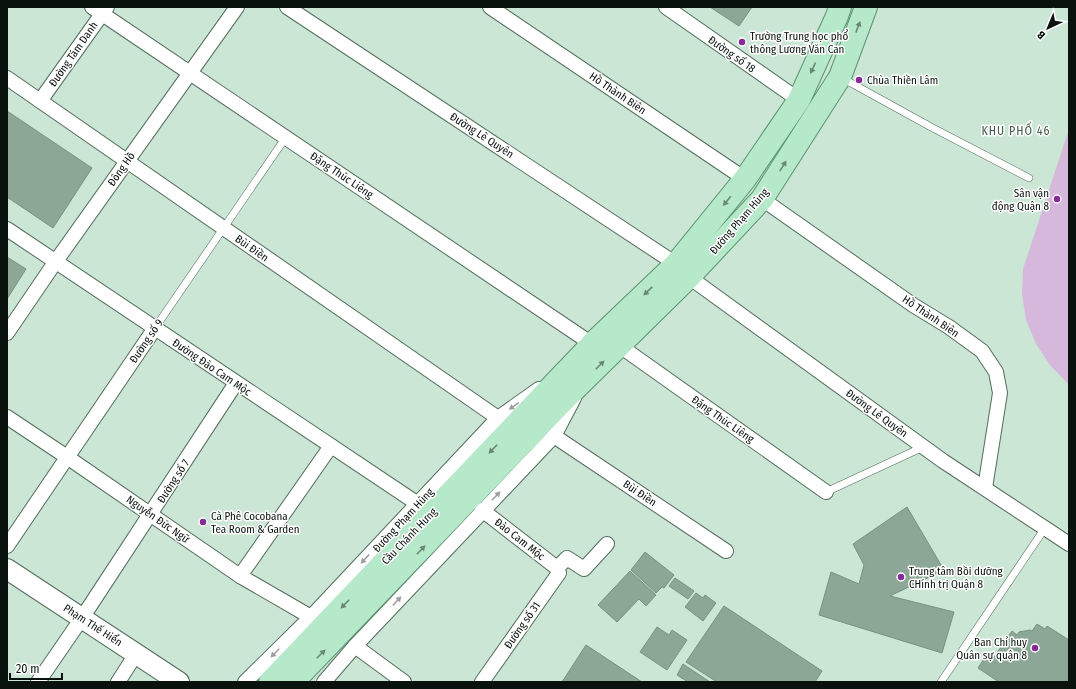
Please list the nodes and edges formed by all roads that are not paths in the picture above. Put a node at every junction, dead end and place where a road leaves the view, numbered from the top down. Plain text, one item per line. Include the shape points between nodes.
1 (237, 7) edge
2 (287, 7) edge
3 (666, 7) edge
4 (840, 7) edge
5 (866, 7) edge
6 (100, 9) edge
7 (499, 9) edge
8 (190, 73) junction
9 (840, 77) junction
10 (7, 78) edge
11 (799, 100) junction
12 (40, 101) junction
13 (286, 137) junction
14 (126, 161) junction
15 (1029, 178) dead end
16 (745, 179) junction
17 (762, 199) junction
18 (224, 228) junction
19 (7, 229) edge
20 (56, 261) junction
21 (682, 270) junction
22 (155, 328) junction
23 (7, 333) edge
24 (592, 344) junction
25 (620, 346) junction
26 (575, 376) junction
27 (236, 383) junction
28 (555, 396) junction
29 (7, 418) edge
30 (498, 418) junction
31 (554, 436) junction
32 (331, 446) junction
33 (924, 447) junction
34 (68, 457) junction
35 (984, 488) junction
36 (826, 492) joint
37 (418, 504) junction
38 (482, 510) junction
39 (150, 514) junction
40 (1044, 528) junction
41 (607, 544) dead end
42 (1069, 544) edge
43 (7, 546) edge
44 (726, 551) dead end
45 (557, 568) junction
46 (8, 571) edge
47 (240, 576) junction
48 (311, 617) junction
49 (82, 618) junction
50 (355, 646) junction
51 (136, 654) junction
52 (38, 682) edge
53 (118, 682) edge
54 (179, 682) edge
55 (245, 682) edge
56 (270, 682) edge
57 (294, 682) edge
58 (324, 682) edge
59 (404, 682) edge
60 (482, 682) edge
61 (940, 682) edge

1 - 8 street, Đông Hồ
2 - 21 street, Đường Lê Quyên
3 - 11 street, Đường số 18
4 -> 11 main road, Đường Phạm Hùng
9 -> 5 main road, Đường Phạm Hùng
6 - 8 street, Đặng Thúc Liêng
6 - 12 street, Đường Tám Danh
7 - 16 street, Hồ Thành Biên
8 - 13 street, Đặng Thúc Liêng
8 - 14 street, Đông Hồ
9 - 15 lane
17 -> 9 main road, Đường Phạm Hùng
10 - 12 street, Bùi Điền
11 - 16 main road, Đường Phạm Hùng
12 - 14 street, Bùi Điền
13 - 18 lane, Đường số 9
13 - 24 street, Đặng Thúc Liêng
14 - 18 street, Bùi Điền
14 - 20 street, Đông Hồ
16 -> 21 main road, Đường Phạm Hùng
17 - 21 main road, Đường Phạm Hùng
17 - 35 street, Hồ Thành Biên via 982,351 996,372 1000,393
18 - 22 lane, Đường số 9
18 - 30 street, Bùi Điền
19 - 20 street, Đường Đào Cam Mộc
20 - 22 street, Đường Đào Cam Mộc
20 - 23 street, Đông Hồ
21 -> 24 main road, Đường Phạm Hùng
21 - 25 main road, Đường Phạm Hùng
21 - 33 street, Đường Lê Quyên
22 - 27 street, Đường Đào Cam Mộc
22 - 34 street, Đường số 9
24 - 26 main road, Đường Phạm Hùng
26 -> 25 main road, Đường Phạm Hùng
25 - 36 street, Đặng Thúc Liêng
26 - 28 main road, Đường Phạm Hùng
26 -> 30 street, Đường Phạm Hùng
26 - 31 street, Đường Phạm Hùng
27 - 32 street, Đường Đào Cam Mộc
27 - 39 street, Đường số 7
28 -> 56 main road, Cầu Chánh Hưng
57 -> 28 main road, Cầu Chánh Hưng
29 - 34 street, Nguyễn Đức Ngữ
30 - 37 street, Đường Phạm Hùng
38 -> 31 street, Đường Phạm Hùng
31 - 44 street, Bùi Điền
32 - 37 street, Đường Đào Cam Mộc
32 - 47 street
33 - 35 street, Đường Lê Quyên
33 - 36 lane
34 - 39 street, Nguyễn Đức Ngữ
34 - 43 street, Đường số 9
35 - 40 street, Đường Lê Quyên
37 -> 48 street, Đường Phạm Hùng
38 - 45 street, Đào Cam Mộc
50 -> 38 street, Đường Phạm Hùng
39 - 47 street, Nguyễn Đức Ngữ
39 - 49 street, Đường số 7
40 - 42 street, Đường Lê Quyên
40 - 61 lane
41 - 45 street via 584,569 567,558
45 - 60 street, Đường số 31 via 559,573
46 - 49 main road, Phạm Thế Hiển
47 - 48 street, Nguyễn Đức Ngữ
48 -> 55 street, Đường Phạm Hùng
49 - 51 main road, Phạm Thế Hiển
49 - 52 street, Đường số 7
50 - 58 street, Đường Phạm Hùng
50 - 59 street
51 - 53 street
51 - 54 main road, Phạm Thế Hiển

